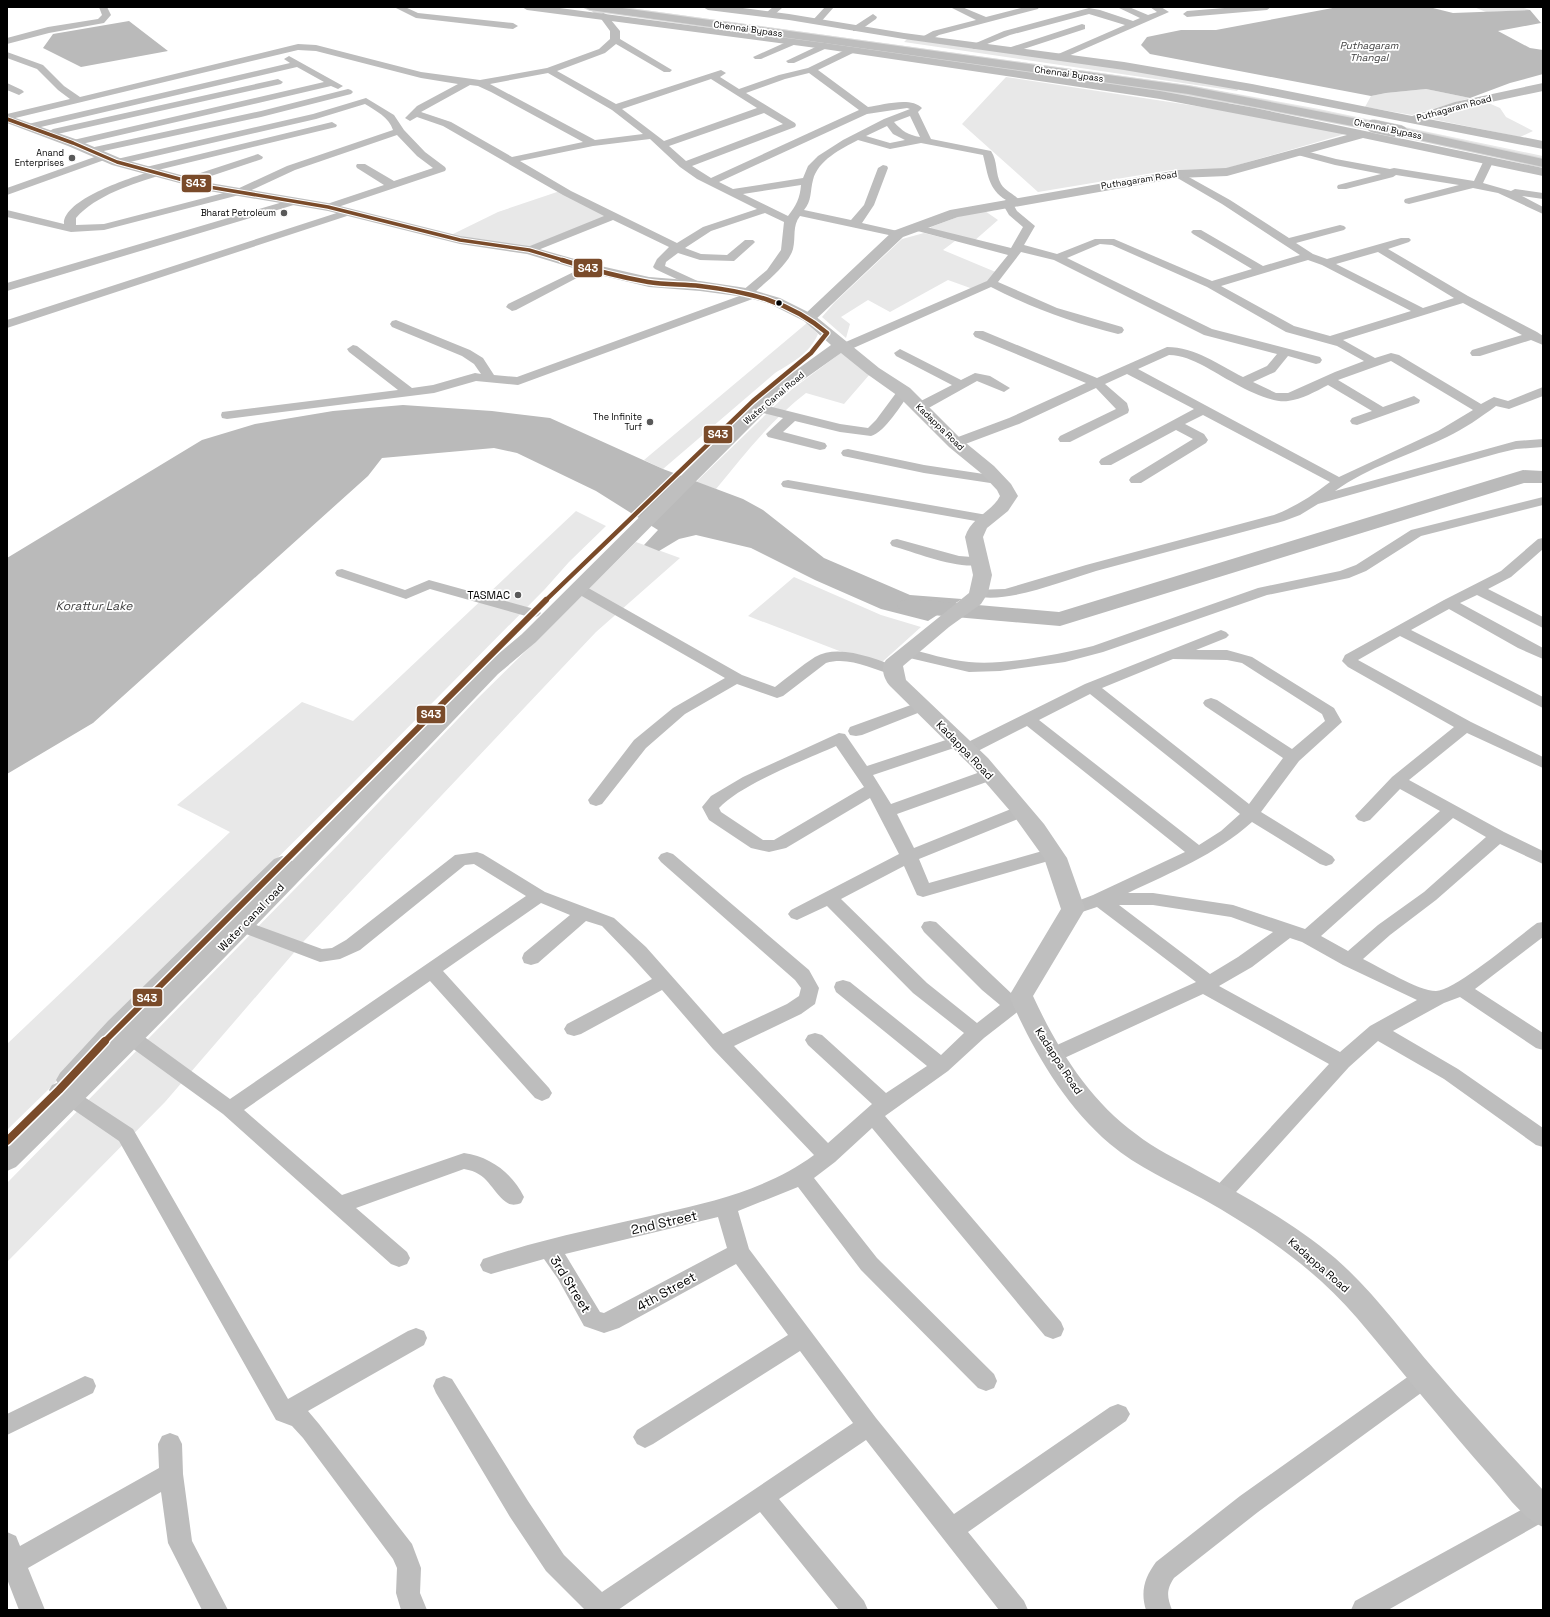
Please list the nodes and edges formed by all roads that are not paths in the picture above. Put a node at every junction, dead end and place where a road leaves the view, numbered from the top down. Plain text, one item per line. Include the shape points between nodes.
1 (103, 7) edge
2 (398, 7) edge
3 (447, 7) edge
4 (527, 7) edge
5 (590, 7) tunnel mouth
6 (639, 7) edge
7 (708, 7) edge
8 (830, 7) edge
9 (954, 7) edge
10 (1009, 7) edge
11 (1035, 7) edge
12 (1121, 7) edge
13 (1154, 7) edge
14 (1178, 7) edge
15 (1267, 7) edge
16 (774, 11) edge
17 (1019, 11) junction
18 (1187, 14) junction
19 (603, 16) junction
20 (873, 17) dead end
21 (1147, 18) junction
22 (459, 20) junction
23 (985, 20) junction
24 (816, 22) junction
25 (1195, 22) dead end
26 (1132, 24) junction
27 (513, 26) dead end
28 (1082, 27) dead end
29 (856, 29) junction
30 (925, 39) junction
31 (615, 40) junction
32 (7, 41) edge
33 (793, 42) junction
34 (824, 46) junction
35 (974, 46) junction
36 (850, 51) junction
37 (1008, 51) junction
38 (276, 52) junction
39 (7, 55) edge
40 (758, 57) dead end
41 (1059, 57) junction
42 (252, 58) junction
43 (791, 61) dead end
44 (298, 64) junction
45 (274, 70) junction
46 (549, 70) junction
47 (668, 70) dead end
48 (811, 70) junction
49 (285, 80) junction
50 (467, 82) junction
51 (480, 82) junction
52 (332, 83) junction
53 (7, 86) edge
54 (1543, 87) edge
55 (304, 89) junction
56 (19, 92) dead end
57 (348, 92) junction
58 (739, 92) junction
59 (78, 100) junction
60 (366, 102) junction
61 (615, 108) junction
62 (765, 109) junction
63 (864, 111) junction
64 (914, 112) junction
65 (414, 113) junction
66 (7, 118) edge
67 (888, 121) junction
68 (332, 125) dead end
69 (791, 125) junction
70 (1410, 126) junction
71 (28, 127) junction
72 (398, 127) junction
73 (1374, 127) junction
74 (47, 133) junction
75 (814, 135) junction
76 (652, 136) junction
77 (858, 137) junction
78 (923, 142) junction
79 (73, 143) junction
80 (593, 143) junction
81 (662, 145) junction
82 (1543, 145) edge
83 (1298, 152) junction
84 (97, 154) junction
85 (1543, 154) edge
86 (258, 157) dead end
87 (512, 160) junction
88 (1489, 160) junction
89 (117, 162) junction
90 (1543, 163) edge
91 (361, 166) dead end
92 (684, 166) junction
93 (883, 168) dead end
94 (1394, 171) dead end
95 (151, 172) junction
96 (1543, 172) edge
97 (1178, 174) junction
98 (186, 181) junction
99 (807, 181) junction
100 (710, 182) junction
101 (1477, 185) junction
102 (394, 186) junction
103 (1342, 187) dead end
104 (1501, 190) junction
105 (7, 192) edge
106 (239, 192) junction
107 (732, 192) junction
108 (1543, 196) edge
109 (1410, 201) dead end
110 (293, 202) junction
111 (1011, 202) junction
112 (328, 207) junction
113 (767, 209) junction
114 (1543, 211) edge
115 (349, 212) junction
116 (798, 212) junction
117 (7, 213) edge
118 (613, 216) junction
119 (790, 221) junction
120 (854, 224) junction
121 (914, 227) junction
122 (1340, 228) dead end
123 (71, 229) junction
124 (1197, 232) dead end
125 (898, 234) junction
126 (1405, 240) dead end
127 (749, 242) dead end
128 (1286, 242) junction
129 (1379, 248) junction
130 (676, 249) junction
131 (529, 250) junction
132 (1016, 250) junction
133 (1309, 256) junction
134 (1058, 258) junction
135 (1326, 262) junction
136 (588, 268) junction
137 (1260, 269) junction
138 (991, 283) junction
139 (1211, 285) junction
140 (700, 286) junction
141 (7, 287) edge
142 (750, 294) junction
143 (1464, 299) junction
144 (512, 307) dead end
145 (1422, 312) junction
146 (809, 318) junction
147 (7, 324) edge
148 (396, 324) dead end
149 (1118, 330) dead end
150 (827, 333) junction
151 (979, 334) dead end
152 (1538, 338) edge
153 (1330, 340) junction
154 (843, 346) junction
155 (353, 349) dead end
156 (1285, 352) junction
157 (900, 353) dead end
158 (1476, 353) dead end
159 (1316, 360) dead end
160 (1374, 362) junction
161 (1128, 369) junction
162 (490, 378) junction
163 (1328, 380) junction
164 (1242, 382) junction
165 (1097, 383) junction
166 (960, 384) junction
167 (1004, 388) dead end
168 (1543, 391) edge
169 (409, 392) junction
170 (904, 392) junction
171 (1414, 400) dead end
172 (920, 407) junction
173 (760, 408) junction
174 (1204, 409) junction
175 (1482, 410) junction
176 (1383, 412) junction
177 (227, 415) dead end
178 (792, 417) junction
179 (1358, 421) dead end
180 (1177, 425) junction
181 (1065, 439) dead end
182 (955, 442) junction
183 (1543, 443) edge
184 (820, 446) dead end
185 (848, 453) dead end
186 (1106, 462) dead end
187 (686, 471) junction
188 (998, 480) junction
189 (1136, 480) dead end
190 (1339, 482) junction
191 (788, 484) dead end
192 (1543, 501) edge
193 (1312, 502) junction
194 (986, 519) junction
195 (625, 534) junction
196 (1543, 542) edge
197 (897, 543) dead end
198 (980, 562) junction
199 (342, 573) dead end
200 (578, 588) junction
201 (1477, 589) junction
202 (977, 596) junction
203 (1449, 602) junction
204 (533, 613) junction
205 (1543, 623) edge
206 (1401, 631) junction
207 (1221, 635) dead end
208 (1543, 654) edge
209 (1174, 655) junction
210 (899, 661) junction
211 (736, 678) junction
212 (1092, 687) junction
213 (1211, 703) dead end
214 (1543, 703) edge
215 (922, 706) junction
216 (1027, 718) junction
217 (1465, 726) junction
218 (856, 731) dead end
219 (962, 746) junction
220 (1293, 757) junction
221 (1543, 763) edge
222 (865, 772) junction
223 (989, 774) junction
224 (1398, 781) junction
225 (874, 788) junction
226 (596, 800) dead end
227 (1452, 810) junction
228 (888, 811) junction
229 (1022, 811) junction
230 (1252, 814) junction
231 (1364, 816) dead end
232 (1498, 836) junction
233 (1198, 853) junction
234 (1053, 854) junction
235 (1542, 855) edge
236 (909, 856) junction
237 (667, 858) dead end
238 (1326, 860) dead end
239 (539, 896) junction
240 (828, 897) junction
241 (1099, 899) junction
242 (1073, 909) junction
243 (585, 912) junction
244 (797, 914) dead end
245 (233, 923) junction
246 (930, 927) dead end
247 (1543, 928) edge
248 (1288, 930) junction
249 (1308, 937) junction
250 (531, 958) dead end
251 (1350, 960) junction
252 (431, 970) junction
253 (664, 980) junction
254 (1207, 985) junction
255 (843, 987) dead end
256 (1462, 989) junction
257 (1437, 998) junction
258 (1017, 1000) junction
259 (574, 1029) dead end
260 (1377, 1031) junction
261 (124, 1033) junction
262 (977, 1033) junction
263 (815, 1040) dead end
264 (1543, 1043) edge
265 (720, 1044) junction
266 (1053, 1055) junction
267 (1342, 1062) junction
268 (941, 1066) junction
269 (542, 1093) dead end
270 (65, 1094) junction
271 (230, 1109) junction
272 (879, 1110) junction
273 (1543, 1139) edge
274 (7, 1141) edge
275 (828, 1156) junction
276 (7, 1160) edge
277 (801, 1176) junction
278 (1220, 1196) junction
279 (514, 1198) dead end
280 (339, 1205) junction
281 (726, 1207) junction
282 (549, 1249) junction
283 (739, 1252) junction
284 (399, 1258) dead end
285 (491, 1265) dead end
286 (592, 1319) joint
287 (1053, 1329) dead end
288 (803, 1337) junction
289 (416, 1338) dead end
290 (1424, 1378) junction
291 (986, 1381) dead end
292 (85, 1386) dead end
293 (444, 1386) dead end
294 (284, 1413) junction
295 (1118, 1414) dead end
296 (7, 1425) edge
297 (868, 1425) junction
298 (645, 1437) dead end
299 (170, 1444) dead end
300 (170, 1474) junction
301 (762, 1496) junction
302 (1542, 1511) edge
303 (952, 1529) junction
304 (9, 1558) edge
305 (601, 1609) edge
306 (32, 1610) edge
307 (215, 1610) edge
308 (414, 1610) edge
309 (855, 1610) edge
310 (1015, 1610) edge
311 (1160, 1610) edge
312 (1366, 1610) edge

1 - 32 street via 107,15 100,21 48,30
2 - 22 street via 416,15
3 - 22 street
4 - 19 street
5 - 73 highway, Chennai Bypass via 1188,90
6 - 73 highway, Chennai Bypass via 1196,85 1312,106
7 - 16 street
8 - 24 street
9 - 23 street
10 - 17 street
11 - 17 street
12 - 21 street
13 - 21 street via 1165,12
14 - 18 street
15 - 18 street
16 - 24 street
17 - 23 street
18 - 25 street
19 - 31 street via 615,31
19 - 33 street
20 - 29 street
21 - 26 street
22 - 27 street
23 - 30 street via 936,33
24 - 29 street
26 - 35 street via 1089,11 1007,33
26 - 41 street
28 - 37 street
29 - 30 street
30 - 35 street
31 - 46 street via 602,51
31 - 47 street
33 - 34 street
33 - 40 street
34 - 36 street
34 - 43 street
35 - 37 street
36 - 48 street
36 - 73 street via 1153,94 1255,112
37 - 41 street
38 - 42 street
38 - 44 street
38 - 50 street via 298,47 316,48 420,75
39 - 59 street via 40,67 61,88
41 - 70 street via 1252,88
42 - 45 street
42 - 59 street
44 - 45 street
44 - 52 street
45 - 49 street
45 - 71 street
46 - 51 street
46 - 61 street
48 - 58 street
48 - 63 street via 863,107
49 - 55 street
49 - 74 street
50 - 51 street
50 - 65 street
51 - 80 street
52 - 55 street
52 - 57 street
53 - 56 street
54 - 70 street, Puthagaram Road via 1455,106
55 - 79 street
57 - 60 street
57 - 84 street
58 - 61 street via 717,75
58 - 62 street
59 - 66 street
60 - 72 street via 384,112
60 - 89 street
61 - 76 street
62 - 69 street
62 - 81 street
63 - 64 street via 907,105 917,108
63 - 75 street
64 - 67 street
64 - 78 street
65 - 72 street
65 - 87 street via 447,124
66 - 71 main road
67 - 77 street
67 - 78 street via 902,135
68 - 95 street
69 - 75 street
69 - 92 street
70 - 73 highway, Chennai Bypass, bridge
70 - 73 street, Puthagaram Road
70 - 82 street
70 - 85 highway, Chennai Bypass
70 - 90 highway, Chennai Bypass
71 - 74 main road
72 - 102 street via 421,154 441,169
72 - 106 street via 291,168
73 - 83 street, Puthagaram Road
73 - 88 street
74 - 79 main road
75 - 100 street
76 - 80 street
76 - 81 street
77 - 78 street via 890,146
77 - 99 street via 833,149 822,158 812,168
78 - 111 street via 987,153 995,185
79 - 84 main road
80 - 87 street
81 - 92 street
83 - 97 street, Puthagaram Road via 1227,172
83 - 103 street via 1392,173
84 - 89 main road
84 - 105 street
86 - 98 street
87 - 118 street via 567,193
88 - 96 street
88 - 101 street
89 - 95 main road
91 - 102 street
92 - 100 street
93 - 120 street via 869,206
94 - 101 street
95 - 98 main road
95 - 123 street via 84,205 71,216
97 - 111 street, Puthagaram Road
97 - 128 street
98 - 106 main road
99 - 107 street
99 - 116 street via 806,195
100 - 107 street
101 - 104 street
101 - 109 street
102 - 112 street
104 - 108 street
104 - 114 street
106 - 110 main road
106 - 123 street via 104,227
107 - 113 street
110 - 112 main road
110 - 141 street
111 - 121 street, Puthagaram Road via 962,211
111 - 132 street via 1013,213 1029,226
112 - 115 main road
113 - 119 street
113 - 130 street via 707,229
115 - 131 main road via 460,240
115 - 147 street
116 - 119 street
116 - 120 street
117 - 123 street
118 - 130 street via 673,245
118 - 131 street
119 - 142 street via 787,250
120 - 125 street
121 - 125 street, Puthagaram Road
121 - 132 street
122 - 128 street
124 - 137 street
125 - 146 street, Puthagaram Road
126 - 129 street
127 - 130 street via 730,259 700,257
128 - 133 street
129 - 135 street
129 - 143 street
130 - 140 street via 661,261 659,267
131 - 136 main road
132 - 134 street
132 - 138 street
133 - 135 street
133 - 137 street
134 - 139 street via 1106,240
134 - 156 street via 1208,332
135 - 145 street
136 - 140 main road via 649,282
136 - 144 street
137 - 139 street
138 - 149 street via 1062,316
138 - 154 street
139 - 153 street via 1290,329
140 - 142 main road
142 - 146 main road via 775,301
142 - 162 street via 526,379 512,382
143 - 145 street
143 - 152 street
145 - 153 street
146 - 150 main road
148 - 162 street via 466,353 479,361
150 - 154 main road
150 - 187 main road, Water Canal Road via 820,346 809,357 746,407
151 - 165 street
152 - 158 street
153 - 160 street via 1341,343
154 - 170 main road, Kadappa Road
154 - 173 main road, Water Canal Road via 787,384
155 - 169 street
156 - 159 street
156 - 164 street via 1271,369
157 - 166 street
160 - 163 street
160 - 175 street via 1396,358
161 - 164 street via 1167,351 1178,351 1191,355
161 - 165 street
161 - 174 street
162 - 169 street via 475,377 443,387
163 - 164 street via 1306,392 1282,399
163 - 176 street
165 - 181 street via 1122,406 1123,410
165 - 182 street via 1014,421
166 - 167 street via 980,377
166 - 172 street
168 - 175 street via 1509,405 1494,401
169 - 177 street
170 - 172 main road, Kadappa Road
170 - 178 street via 871,432
171 - 176 street
172 - 182 main road, Kadappa Road
173 - 178 street
173 - 187 main road, Water Canal Road
174 - 180 street
174 - 190 street
175 - 190 street via 1443,434
176 - 179 street
178 - 184 street via 773,434
180 - 186 street
180 - 189 street via 1200,437 1201,440
182 - 188 main road, Kadappa Road
183 - 193 street via 1495,450
185 - 188 street via 924,469
187 - 195 main road
188 - 194 main road, Kadappa Road via 1009,496 1006,504
190 - 193 street
191 - 194 street
192 - 210 street via 1416,533 1361,568 1344,575 1263,591 1098,649 1065,657 1000,666 969,667
193 - 202 street via 1279,518 1006,593
194 - 198 main road, Kadappa Road via 976,530 973,538
195 - 200 main road, Water canal road
195 - 204 main road, Water Canal Road
196 - 201 street via 1506,574
197 - 198 street via 958,560
198 - 202 main road, Kadappa Road via 984,584
199 - 204 street via 406,595 429,584
200 - 211 street
200 - 245 main road, Water canal road
201 - 203 street
201 - 205 street
202 - 210 main road
203 - 206 street
203 - 208 street
204 - 245 main road, Water Canal Road
206 - 214 street
206 - 217 street via 1353,655 1350,661
207 - 209 street
209 - 212 street
209 - 220 street via 1227,655 1247,660 1328,711 1334,722
210 - 211 street via 829,656 778,693
210 - 215 main road, Kadappa Road via 898,682
211 - 226 street via 679,711 640,744
212 - 216 street
212 - 230 street
213 - 220 street
215 - 218 street
215 - 219 main road, Kadappa Road
216 - 219 street
216 - 233 street
217 - 221 street
217 - 224 street
219 - 222 street
219 - 223 main road, Kadappa Road
220 - 230 street
222 - 225 street
222 - 225 street via 839,738 720,797 711,804 711,811 765,848 780,844
223 - 228 street
223 - 229 main road, Kadappa Road
224 - 227 street
224 - 231 street
225 - 228 street
227 - 232 street
227 - 249 street
228 - 236 street
229 - 234 main road, Kadappa Road
229 - 236 street
230 - 233 street via 1227,835
230 - 238 street
232 - 235 street
232 - 251 street via 1430,896 1384,930
233 - 241 street
234 - 236 street via 923,891
234 - 242 main road, Kadappa Road
236 - 240 street
237 - 265 street via 802,975 810,988 808,999 794,1009
239 - 243 street
239 - 245 street via 477,858 461,859 339,954 320,955
239 - 252 street
240 - 244 street
240 - 262 street via 920,988
241 - 242 street
241 - 248 street via 1153,899 1233,911
241 - 254 street
242 - 258 main road
243 - 250 street
243 - 253 street via 608,922
245 - 261 main road, Water canal road
246 - 258 street via 989,985
247 - 256 street
248 - 249 street
248 - 254 street via 1245,962
249 - 251 street
251 - 257 street via 1416,993
252 - 269 street
252 - 271 street
253 - 259 street
253 - 265 street
254 - 266 street
254 - 267 street
255 - 268 street
256 - 257 street
256 - 264 street
257 - 260 street
258 - 262 street, 2nd Street
258 - 266 main road, Kadappa Road via 1028,1013
260 - 267 street
260 - 273 street via 1451,1074
261 - 270 main road, Water canal road
261 - 271 street
262 - 268 street, 2nd Street
263 - 272 street
265 - 275 street
266 - 278 main road, Kadappa Road via 1076,1091 1119,1136
267 - 278 street
268 - 272 street, 2nd Street
270 - 274 main road
270 - 276 main road, Water canal road
270 - 294 street via 126,1135
271 - 280 street
272 - 275 street, 2nd Street
272 - 287 street
275 - 277 street, 2nd Street
277 - 281 street, 2nd Street
277 - 291 street via 869,1264
278 - 290 main road, Kadappa Road via 1290,1239 1326,1268 1369,1310
279 - 280 street via 488,1168 478,1162 464,1160
280 - 284 street
281 - 282 street, 2nd Street
281 - 283 street
282 - 285 street, 2nd Street
282 - 286 street, 3rd Street
283 - 286 street, 4th Street via 611,1321 604,1323
283 - 288 street
288 - 297 street
288 - 298 street
289 - 294 street
290 - 302 main road, Kadappa Road
290 - 311 street via 1249,1504 1166,1570 1156,1583 1155,1598
292 - 296 street
293 - 305 street via 519,1510 555,1563
294 - 308 street via 300,1419 311,1431 403,1552 410,1568 408,1593
295 - 303 street
297 - 301 street
297 - 303 street
299 - 300 street
300 - 304 street
300 - 307 street via 180,1543
301 - 305 street
301 - 309 street
302 - 312 street
303 - 310 street
304 - 306 street

